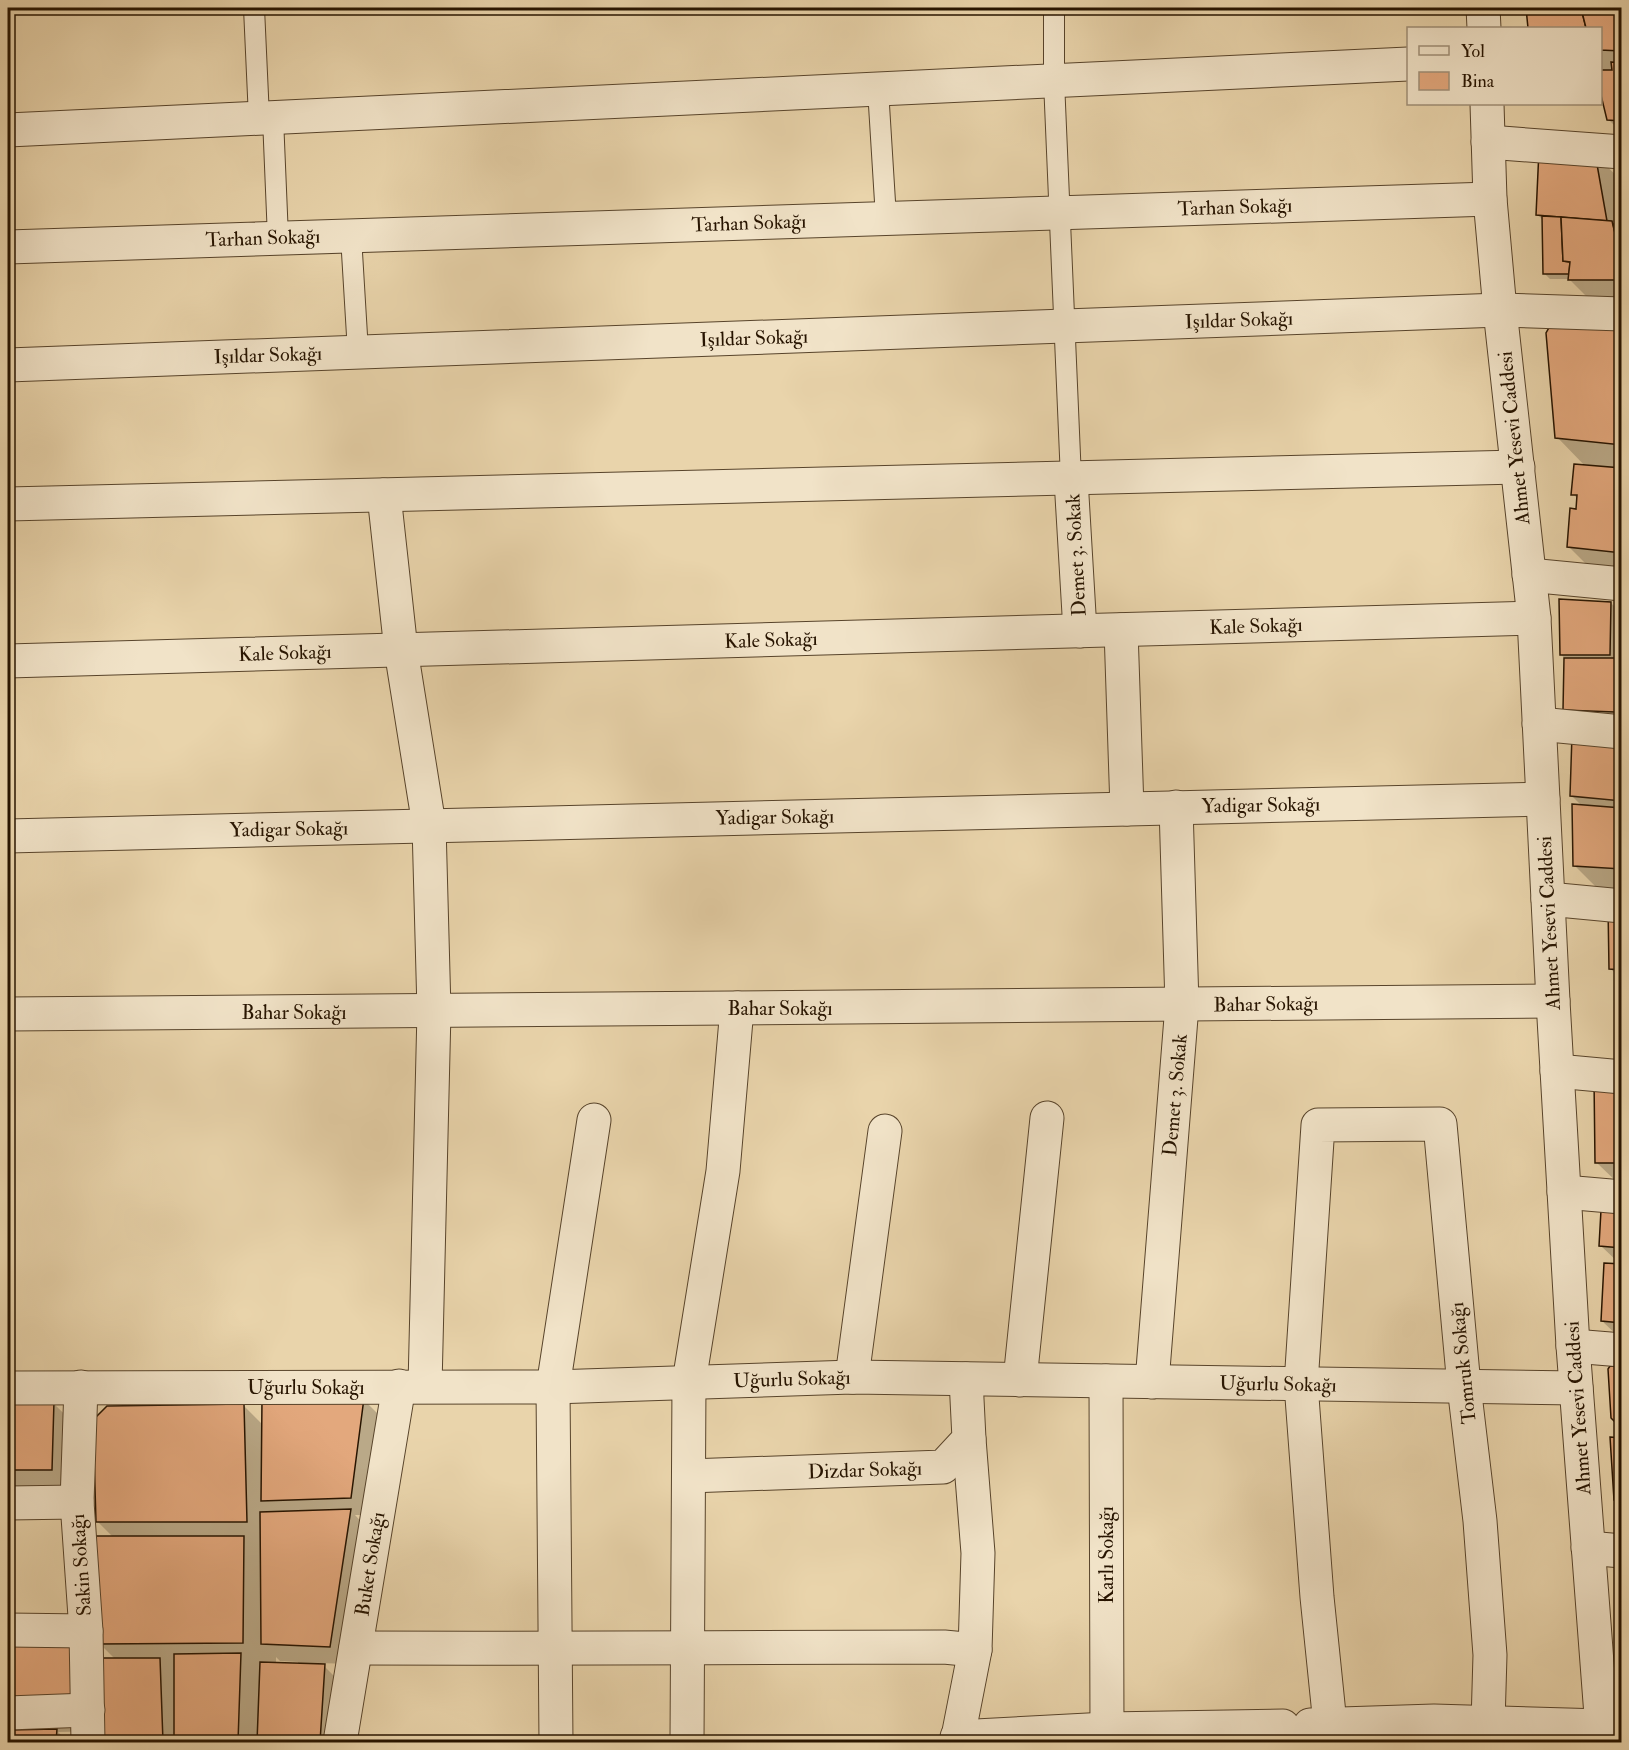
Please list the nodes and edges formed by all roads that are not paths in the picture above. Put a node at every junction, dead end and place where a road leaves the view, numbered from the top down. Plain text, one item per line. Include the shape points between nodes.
1 (254, 8) edge
2 (1054, 8) edge
3 (1483, 8) edge
4 (1484, 27) edge
5 (1407, 64) edge
6 (1054, 81) junction
7 (878, 89) junction
8 (1487, 105) edge
9 (266, 118) junction
10 (8, 130) edge
11 (1488, 142) junction
12 (1622, 152) edge
13 (1490, 199) junction
14 (1061, 213) junction
15 (886, 218) junction
16 (351, 236) junction
17 (278, 238) junction
18 (8, 247) edge
19 (1500, 310) junction
20 (1622, 314) edge
21 (1064, 327) junction
22 (358, 352) junction
23 (8, 365) edge
24 (1518, 467) junction
25 (1071, 478) junction
26 (384, 495) junction
27 (8, 504) edge
28 (1529, 575) junction
29 (1622, 584) edge
30 (1533, 618) junction
31 (1121, 630) junction
32 (1080, 631) junction
33 (401, 650) junction
34 (8, 661) edge
35 (1539, 724) junction
36 (1622, 732) edge
37 (1543, 799) junction
38 (1176, 807) junction
39 (1127, 809) junction
40 (429, 825) junction
41 (8, 836) edge
42 (1548, 899) junction
43 (1622, 906) edge
44 (1553, 1001) junction
45 (1182, 1005) junction
46 (737, 1008) junction
47 (434, 1011) junction
48 (8, 1014) edge
49 (1557, 1071) junction
50 (1622, 1077) edge
51 (1047, 1118) dead end
52 (594, 1120) dead end
53 (885, 1131) dead end
54 (1564, 1192) junction
55 (1622, 1197) edge
56 (1573, 1346) junction
57 (1622, 1350) edge
58 (852, 1377) junction
59 (966, 1378) junction
60 (1020, 1380) junction
61 (1106, 1381) junction
62 (689, 1382) junction
63 (1152, 1382) junction
64 (1301, 1384) junction
65 (412, 1386) junction
66 (1464, 1386) junction
67 (554, 1387) junction
68 (8, 1388) edge
69 (81, 1388) junction
70 (1576, 1388) junction
71 (969, 1439) junction
72 (689, 1476) junction
73 (77, 1502) junction
74 (8, 1503) edge
75 (1588, 1548) junction
76 (1622, 1551) edge
77 (8, 1630) edge
78 (86, 1630) junction
79 (688, 1647) junction
80 (356, 1648) junction
81 (555, 1649) junction
82 (975, 1650) junction
83 (88, 1710) junction
84 (8, 1713) edge
85 (1488, 1723) junction
86 (1330, 1724) junction
87 (1107, 1729) junction
88 (1433, 1732) edge
89 (1282, 1734) edge
90 (1602, 1734) edge
91 (957, 1740) edge
92 (88, 1743) edge
93 (340, 1743) edge
94 (555, 1743) edge
95 (687, 1743) edge

1 - 9 lane
2 - 6 lane
3 - 4 street
5 - 6 street
6 - 7 street
6 - 14 lane
7 - 9 street
7 - 15 lane
8 - 11 street, Ahmet Yesevi Caddesi
9 - 10 street
9 - 17 lane
11 - 12 street
11 - 13 street, Ahmet Yesevi Caddesi
13 - 14 street, Tarhan Sokağı
13 - 19 street, Ahmet Yesevi Caddesi
14 - 15 street, Tarhan Sokağı
14 - 21 lane
15 - 16 street, Tarhan Sokağı
16 - 17 street, Tarhan Sokağı
16 - 22 lane
17 - 18 street, Tarhan Sokağı
19 - 20 street, Işıldar Sokağı
19 - 21 street, Işıldar Sokağı
19 - 24 street, Ahmet Yesevi Caddesi
21 - 22 street, Işıldar Sokağı
21 - 25 lane
22 - 23 street, Işıldar Sokağı
24 - 25 street
24 - 28 street, Ahmet Yesevi Caddesi
25 - 26 street
25 - 32 street, Demet 3. Sokak
26 - 27 street
26 - 33 street, Buket Sokağı
28 - 29 street
28 - 30 street, Ahmet Yesevi Caddesi
30 - 31 street, Kale Sokağı
30 - 35 street, Ahmet Yesevi Caddesi
31 - 32 street, Kale Sokağı
31 - 39 street
32 - 33 street, Kale Sokağı
33 - 34 street, Kale Sokağı
33 - 40 street, Buket Sokağı
35 - 36 street
35 - 37 street, Ahmet Yesevi Caddesi
37 - 38 street, Yadigar Sokağı
37 - 42 street, Ahmet Yesevi Caddesi
38 - 39 street, Yadigar Sokağı
38 - 45 street, Demet 3. Sokak
39 - 40 street, Yadigar Sokağı
40 - 41 street, Yadigar Sokağı
40 - 47 street, Buket Sokağı
42 - 43 street
42 - 44 street, Ahmet Yesevi Caddesi
44 - 45 street, Bahar Sokağı
44 - 49 street, Ahmet Yesevi Caddesi
45 - 46 street, Bahar Sokağı
45 - 63 street, Demet 3. Sokak
46 - 47 street, Bahar Sokağı
46 - 62 street via 723,1171
47 - 48 street, Bahar Sokağı
47 - 65 street, Buket Sokağı
49 - 50 street
49 - 54 street, Ahmet Yesevi Caddesi
51 - 60 street
52 - 67 street
53 - 58 street
54 - 55 street
54 - 56 street, Ahmet Yesevi Caddesi
56 - 57 street
56 - 70 street, Ahmet Yesevi Caddesi
58 - 59 street, Uğurlu Sokağı
58 - 62 street, Uğurlu Sokağı
59 - 60 street, Uğurlu Sokağı
59 - 71 street
60 - 61 street, Uğurlu Sokağı
61 - 63 street, Uğurlu Sokağı
61 - 87 street, Karlı Sokağı
62 - 67 street, Uğurlu Sokağı
62 - 72 street
63 - 64 street, Uğurlu Sokağı
64 - 66 street, Uğurlu Sokağı
64 - 66 street, Tomruk Sokağı via 1318,1125 1440,1124
64 - 86 street
65 - 67 street, Uğurlu Sokağı
65 - 69 street, Uğurlu Sokağı
65 - 80 street, Buket Sokağı
66 - 70 street, Uğurlu Sokağı
66 - 85 street, Tomruk Sokağı via 1490,1655
67 - 81 street
68 - 69 street, Uğurlu Sokağı
69 - 73 street, Sakin Sokağı
70 - 75 street, Ahmet Yesevi Caddesi
71 - 72 street, Dizdar Sokağı via 943,1467
71 - 82 street via 978,1553
72 - 79 street
73 - 74 street
73 - 78 street, Sakin Sokağı
75 - 76 street
75 - 90 street, Ahmet Yesevi Caddesi
77 - 78 street
78 - 83 street, Sakin Sokağı
79 - 81 street
79 - 82 street
79 - 95 street
80 - 81 street
80 - 93 street, Buket Sokağı
81 - 94 street
82 - 91 street
83 - 84 street
83 - 92 street, Sakin Sokağı
85 - 88 street
85 - 90 street
86 - 88 street
86 - 89 street
87 - 89 street
87 - 91 street

